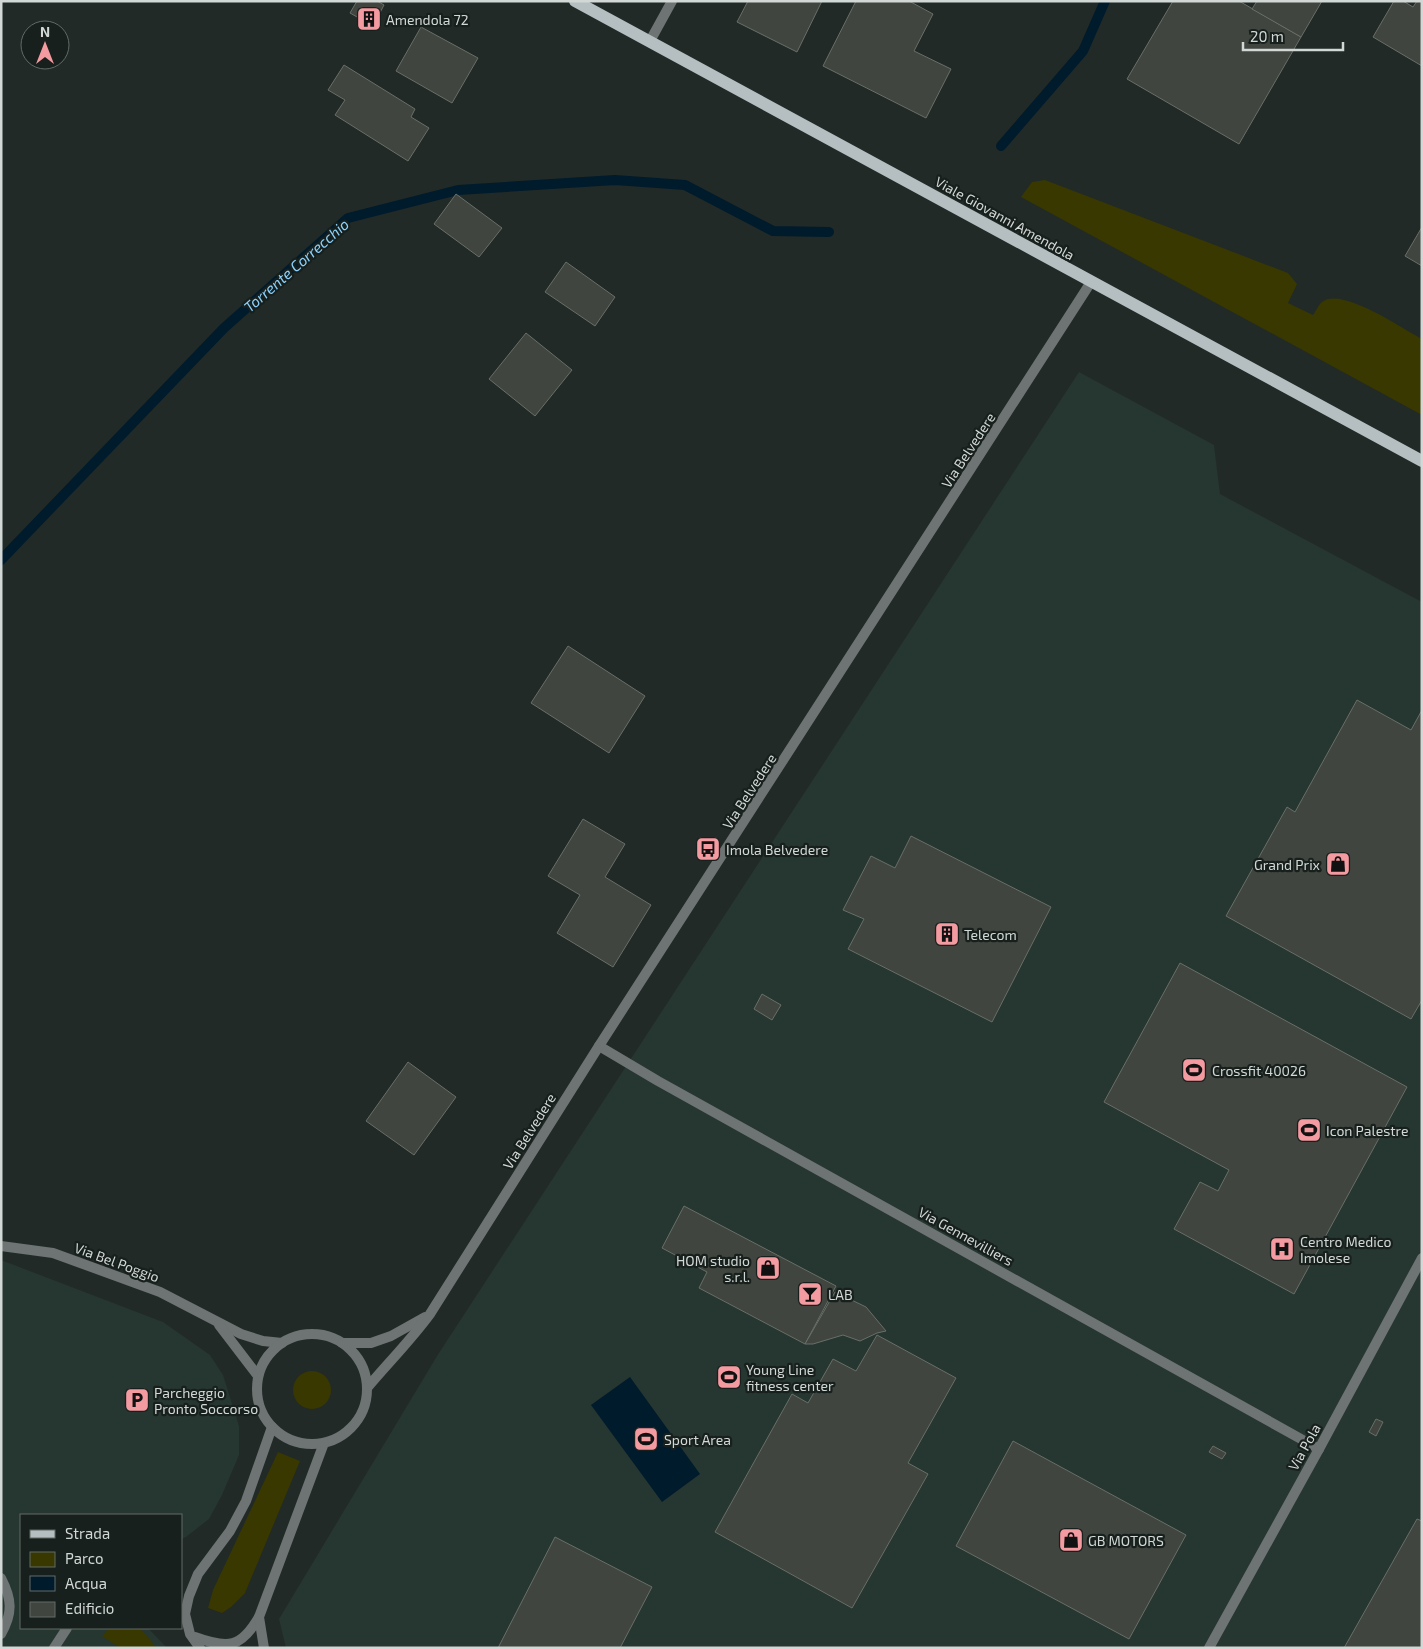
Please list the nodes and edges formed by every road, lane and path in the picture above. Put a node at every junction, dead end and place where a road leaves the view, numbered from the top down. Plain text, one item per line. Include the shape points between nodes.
1 (575, 1) edge
2 (672, 1) edge
3 (650, 41) junction
4 (1091, 282) junction
5 (1422, 461) edge
6 (599, 1046) junction
7 (1, 1246) edge
8 (1422, 1258) edge
9 (430, 1314) junction
10 (217, 1323) junction
11 (282, 1343) junction
12 (342, 1343) junction
13 (258, 1376) junction
14 (367, 1388) junction
15 (272, 1427) junction
16 (324, 1443) junction
17 (1319, 1449) junction
18 (1, 1578) edge
19 (258, 1617) junction
20 (65, 1629) edge
21 (1, 1634) edge
22 (190, 1634) junction
23 (54, 1648) edge
24 (200, 1648) edge
25 (264, 1648) edge
26 (1209, 1648) edge

1 - 3 main road, Viale Giovanni Amendola
2 - 3 street
3 - 4 main road, Viale Giovanni Amendola
4 - 5 main road, Viale Giovanni Amendola
4 - 6 street, Via Belvedere
6 - 9 street, Via Belvedere
6 - 17 street, Via Gennevilliers
7 - 10 street, Via Bel Poggio via 53,1253 160,1292
8 - 17 street, Via Pola
9 - 12 street, Via Belvedere via 409,1328 371,1343
9 - 14 street, Via Belvedere via 409,1343
10 - 11 street, Via Bel Poggio via 263,1342
10 - 13 street, Via Bel Poggio
11 - 12 street, Via Bel Poggio via 312,1334 328,1336
11 - 13 street, Via Bel Poggio via 271,1351
12 - 14 street, Via Bel Poggio via 356,1355 364,1370
13 - 15 street, Via Bel Poggio via 257,1395 262,1412
14 - 16 street, Via Bel Poggio via 365,1406 356,1423 342,1436
15 - 16 street, Via Bel Poggio via 305,1444
15 - 22 street via 246,1501 230,1531 198,1574 189,1596 185,1614
16 - 19 street
17 - 26 street, Via Pola
18 - 21 street via 10,1599 10,1616
19 - 22 street via 248,1636 228,1648 209,1646
19 - 25 street
20 - 23 street
22 - 24 street

